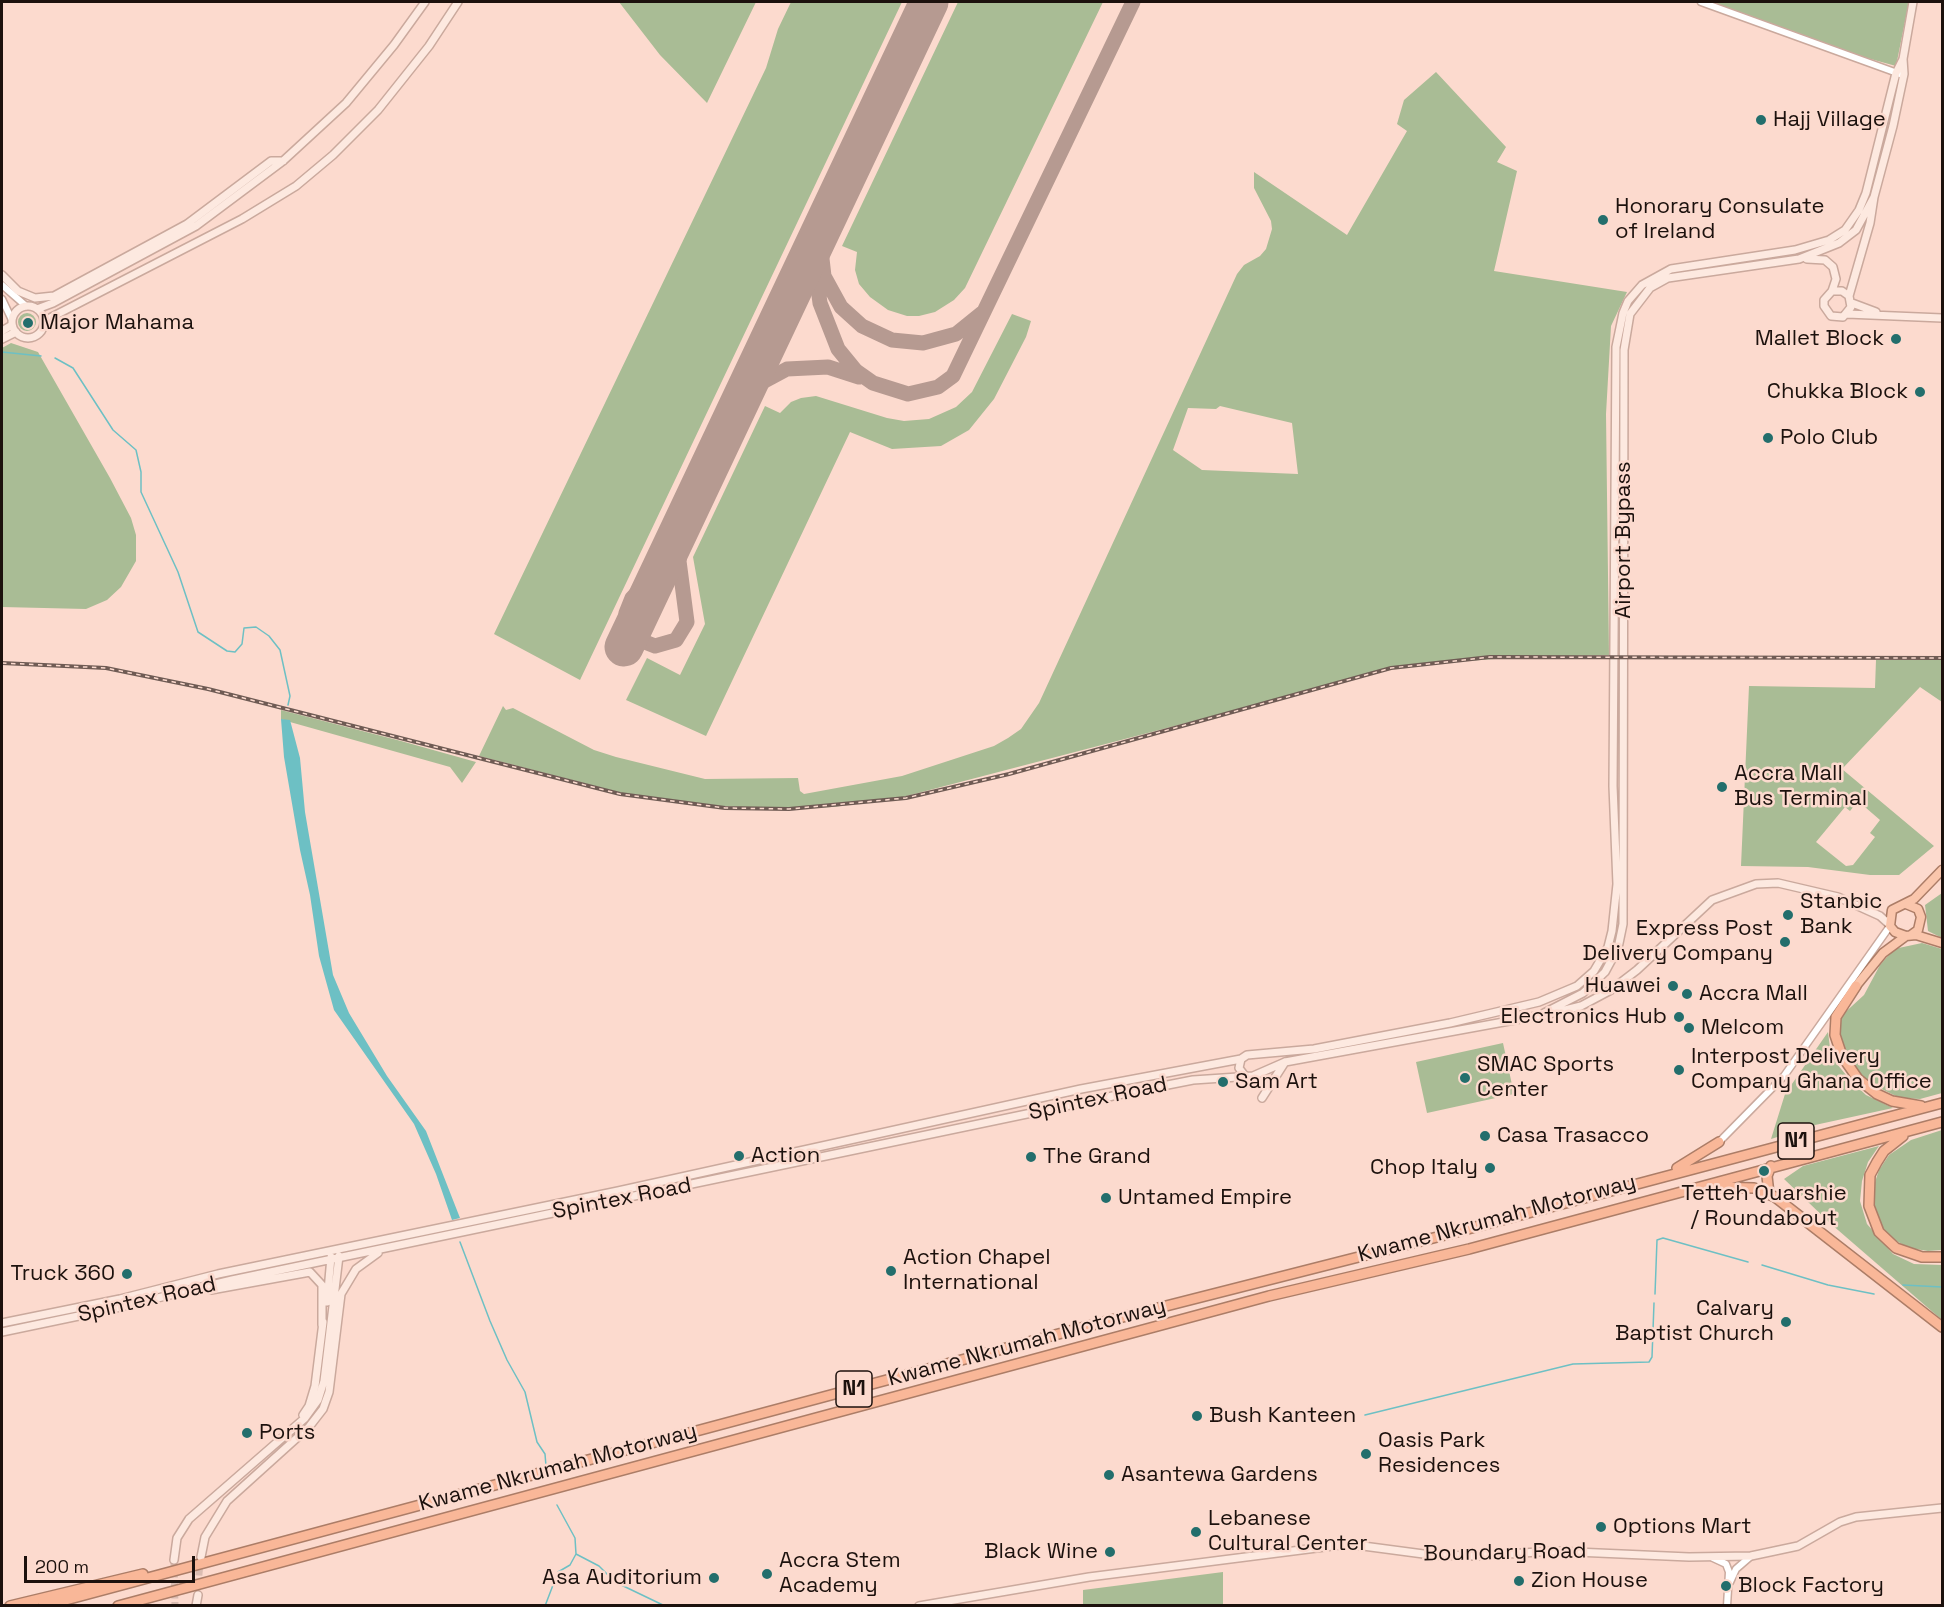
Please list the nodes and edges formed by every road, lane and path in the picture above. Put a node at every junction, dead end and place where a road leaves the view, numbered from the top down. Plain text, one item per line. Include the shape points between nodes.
1 (425, 2) edge
2 (458, 2) edge
3 (1701, 2) edge
4 (1913, 2) edge
5 (1900, 74) junction
6 (283, 161) junction
7 (1874, 197) junction
8 (1799, 259) junction
9 (2, 275) edge
10 (2, 285) edge
11 (1832, 291) junction
12 (2, 299) edge
13 (1850, 299) junction
14 (26, 306) junction
15 (37, 309) junction
16 (1847, 314) junction
17 (1887, 314) junction
18 (1942, 318) edge
19 (44, 321) junction
20 (12, 322) junction
21 (2, 331) edge
22 (16, 332) junction
23 (2, 339) edge
24 (1942, 870) edge
25 (1906, 904) junction
26 (1890, 925) junction
27 (1909, 935) junction
28 (1942, 943) edge
29 (1856, 986) joint
30 (1539, 1002) joint
31 (1539, 1015) junction
32 (1255, 1055) junction
33 (1241, 1059) junction
34 (1285, 1062) junction
35 (1260, 1071) junction
36 (1245, 1076) junction
37 (1262, 1098) dead end
38 (1942, 1103) edge
39 (1926, 1107) junction
40 (1942, 1122) edge
41 (1921, 1128) junction
42 (1719, 1143) joint
43 (1771, 1166) junction
44 (1666, 1174) junction
45 (1687, 1191) junction
46 (1768, 1194) junction
47 (334, 1249) junction
48 (383, 1250) junction
49 (1942, 1257) edge
50 (335, 1259) junction
51 (182, 1293) junction
52 (2, 1323) edge
53 (322, 1325) junction
54 (1942, 1327) edge
55 (2, 1332) edge
56 (296, 1425) junction
57 (262, 1454) junction
58 (278, 1454) junction
59 (1942, 1508) edge
60 (1751, 1556) junction
61 (201, 1557) tunnel mouth
62 (1708, 1557) junction
63 (174, 1560) tunnel mouth
64 (166, 1573) junction
65 (1730, 1583) junction
66 (198, 1595) tunnel mouth
67 (10, 1605) edge
68 (43, 1605) edge
69 (118, 1605) edge
70 (196, 1605) edge
71 (919, 1605) edge
72 (1726, 1605) edge

1 - 6 main road via 346,103
2 - 19 main road via 378,110 296,186 242,219
3 - 5 street
4 - 5 main road
5 - 7 main road
5 - 30 main road, Airport Bypass via 1866,193 1851,222 1829,240 1795,250 1671,269 1642,285 1623,313 1616,347 1614,920 1608,947 1594,971 1577,986
6 - 9 main road via 271,161 187,224 54,296 35,298 18,291
6 - 15 main road via 196,226
7 - 8 main road, Airport Bypass via 1863,220 1848,237
7 - 13 main road
8 - 11 main road via 1819,259 1830,264 1835,271
8 - 31 main road, Airport Bypass via 1668,278 1650,288 1630,314 1624,350 1623,924 1618,948 1605,972 1583,993
10 - 14 street
11 - 13 main road via 1842,291
11 - 16 main road via 1824,300 1826,312 1837,318
12 - 20 street
13 - 16 main road
13 - 17 main road
14 - 15 main road
14 - 20 main road
15 - 19 main road
16 - 17 main road
17 - 18 main road
19 - 22 main road via 33,337
20 - 21 main road
20 - 22 main road
22 - 23 main road
24 - 25 highway
25 - 26 highway via 1892,910
25 - 27 highway via 1918,909 1922,917 1918,930
26 - 27 highway via 1895,932
26 - 31 main road, Spintex Road via 1880,916 1838,897 1778,883 1756,884 1712,900 1637,970 1602,995 1581,1005
26 - 42 street via 1784,1076
27 - 28 highway
27 - 29 highway via 1883,953
29 - 39 highway via 1836,1017 1835,1035 1845,1062 1876,1094
30 - 32 main road, Spintex Road via 1414,1030
31 - 34 main road, Spintex Road
32 - 33 main road, Spintex Road
32 - 35 main road via 1261,1062
33 - 36 main road via 1239,1068
33 - 47 main road, Spintex Road via 1090,1087 629,1189
34 - 35 main road, Spintex Road
34 - 37 main road
35 - 36 main road, Spintex Road
36 - 48 main road, Spintex Road via 1193,1080 1132,1092
38 - 39 highway, Kwame Nkrumah Motorway / N1
39 - 44 highway, Kwame Nkrumah Motorway / N1
40 - 41 highway, Kwame Nkrumah Motorway / N1
41 - 43 highway, Kwame Nkrumah Motorway / N1
41 - 49 highway via 1896,1140 1884,1151 1870,1175 1869,1206 1879,1232 1896,1248 1922,1257
42 - 44 highway
43 - 45 highway, Kwame Nkrumah Motorway / N1
43 - 46 highway
44 - 64 highway, Kwame Nkrumah Motorway / N1
45 - 46 highway via 1740,1186
45 - 69 highway, Kwame Nkrumah Motorway / N1 via 1269,1296
46 - 54 highway via 1792,1208
47 - 50 main road
47 - 52 main road, Spintex Road
48 - 50 main road, Spintex Road
48 - 58 main road via 356,1269 341,1294 329,1392 322,1409 309,1427
50 - 51 main road, Spintex Road
50 - 53 main road
50 - 56 main road via 322,1391 314,1409
51 - 53 main road via 310,1272 322,1285
51 - 55 main road, Spintex Road
53 - 56 main road via 315,1386 309,1406
56 - 57 main road
57 - 58 main road
57 - 63 main road via 189,1519 177,1538
58 - 61 main road via 227,1501 205,1537
59 - 60 main road, Boundary Road via 1856,1516 1798,1546
60 - 62 main road, Boundary Road
60 - 65 street via 1737,1569
62 - 65 street via 1726,1564
62 - 71 main road, Boundary Road via 1553,1551 1431,1555 1348,1544 1098,1576
64 - 67 highway via 131,1576
64 - 68 highway, Kwame Nkrumah Motorway / N1
65 - 72 street
66 - 70 main road

